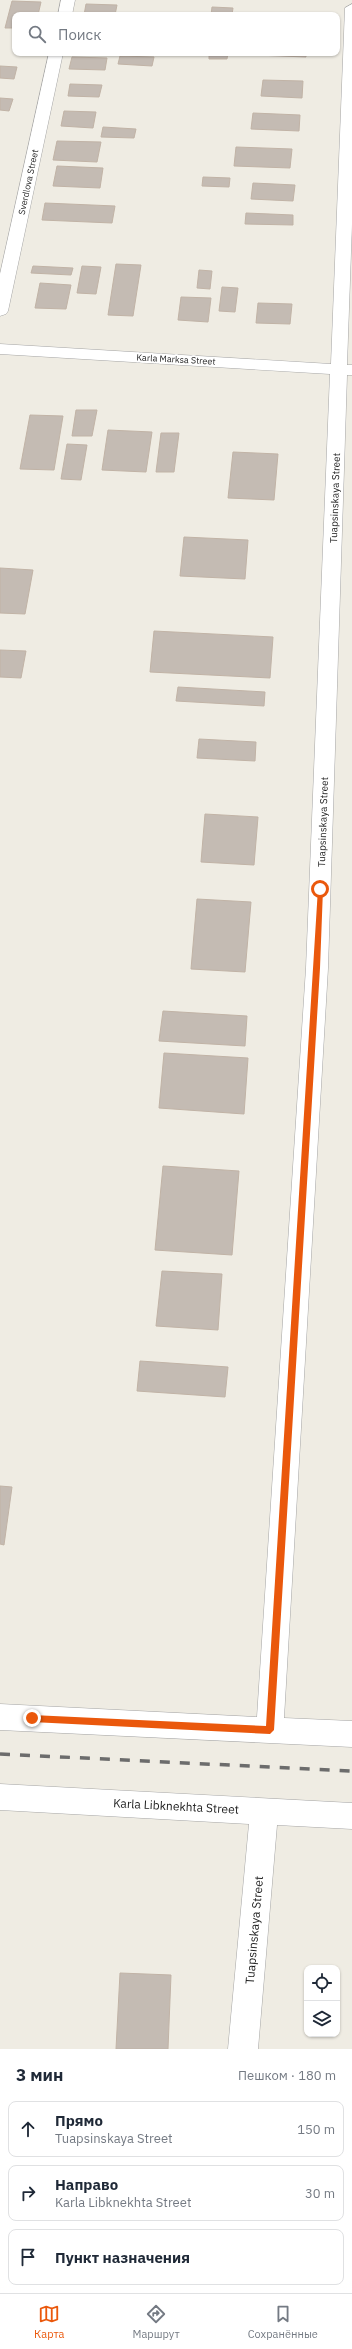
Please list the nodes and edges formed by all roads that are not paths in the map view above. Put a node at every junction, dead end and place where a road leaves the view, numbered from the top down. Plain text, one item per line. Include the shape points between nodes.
1 (68, 0) edge
2 (352, 8) edge
3 (66, 12) edge
4 (55, 56) edge
5 (0, 311) edge
6 (0, 349) edge
7 (346, 369) edge
8 (0, 1717) edge
9 (270, 1730) junction
10 (352, 1734) edge
11 (0, 1796) edge
12 (264, 1811) junction
13 (352, 1816) edge
14 (243, 2049) edge

1 - 3 street
2 - 7 street, Tuapsinskaya Street
4 - 5 street, Sverdlova Street
6 - 7 street, Karla Marksa Street
7 - 9 street, Tuapsinskaya Street via 317,968
8 - 9 street
9 - 10 street
11 - 12 street, Karla Libknekhta Street
12 - 13 street, Karla Libknekhta Street
12 - 14 street, Tuapsinskaya Street

